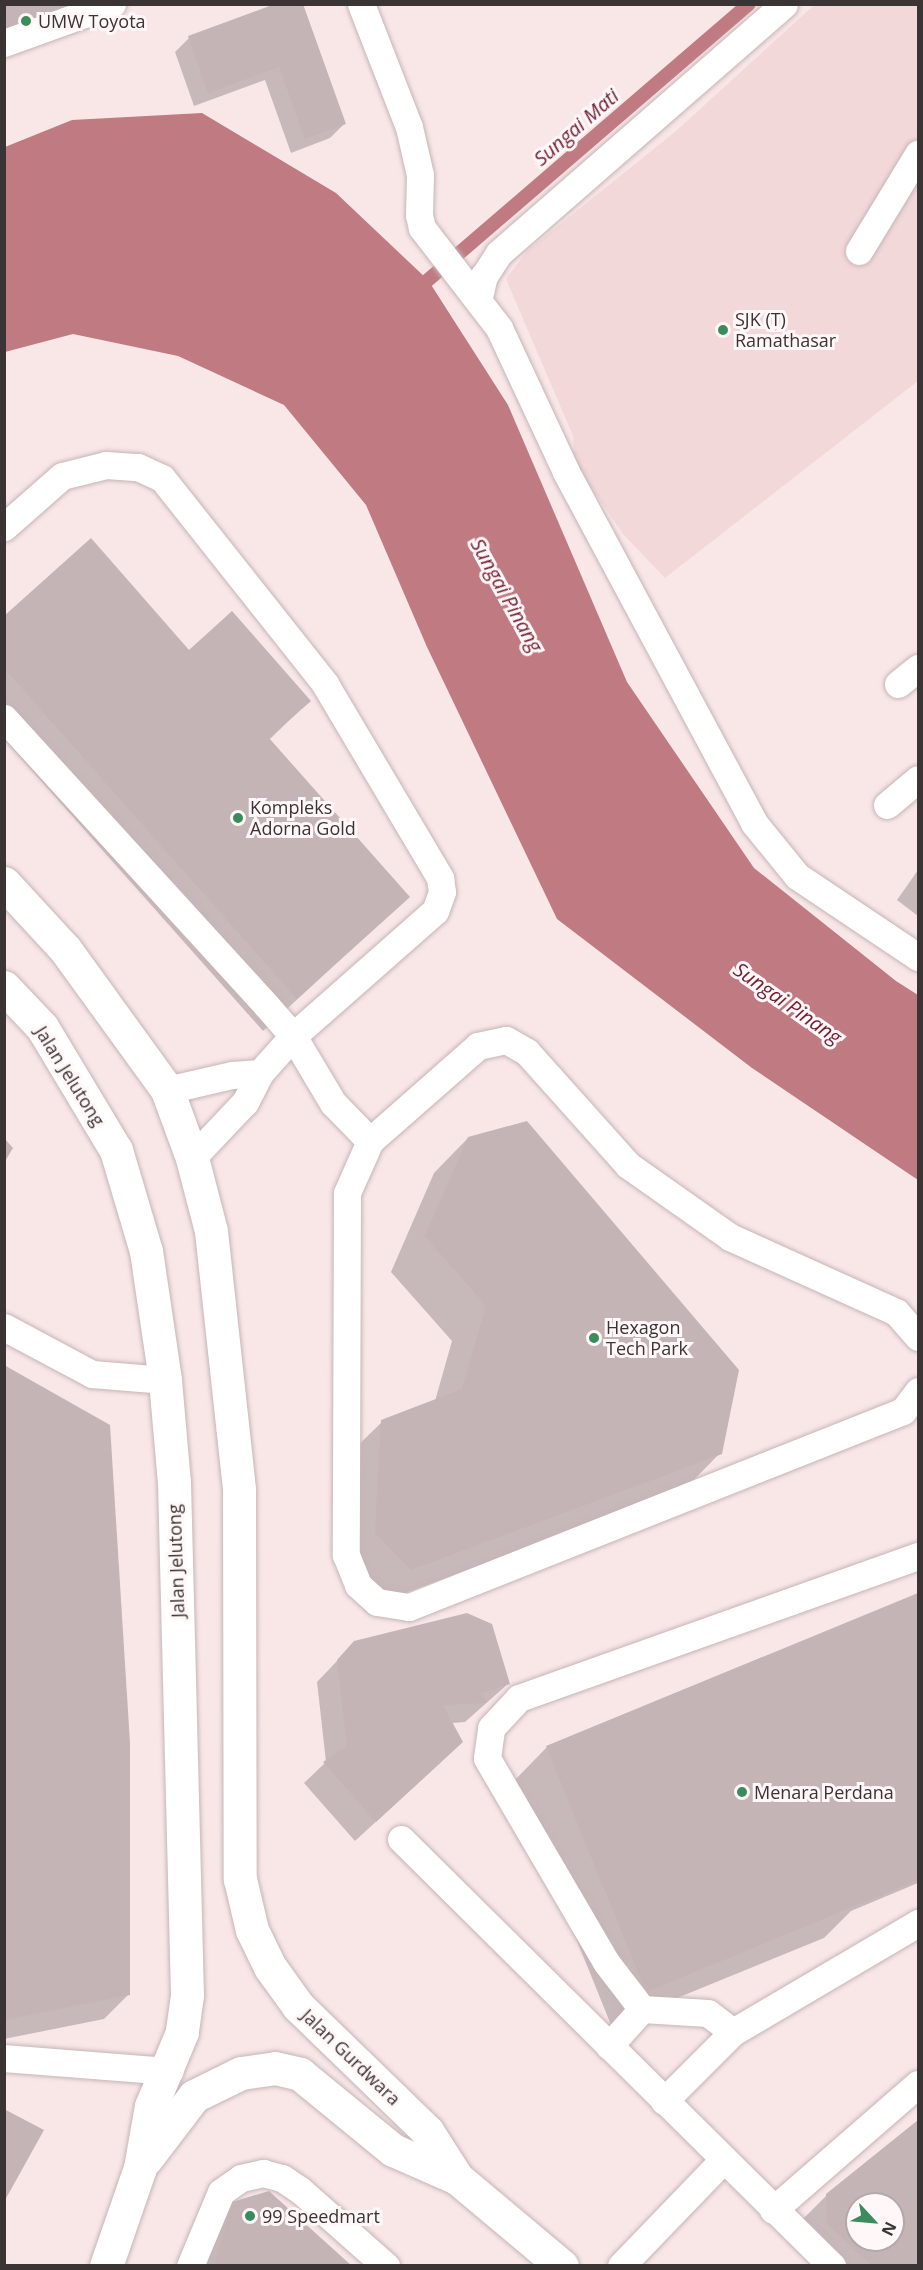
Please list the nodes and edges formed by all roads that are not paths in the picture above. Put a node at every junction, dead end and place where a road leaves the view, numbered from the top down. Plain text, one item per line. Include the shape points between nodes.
1 (112, 4) edge
2 (361, 4) edge
3 (784, 4) edge
4 (4, 43) edge
5 (918, 154) edge
6 (860, 251) dead end
7 (479, 297) junction
8 (4, 527) edge
9 (4, 718) edge
10 (918, 780) edge
11 (887, 805) dead end
12 (4, 883) edge
13 (918, 957) edge
14 (4, 987) edge
15 (293, 1036) junction
16 (260, 1073) junction
17 (167, 1090) junction
18 (370, 1142) junction
19 (192, 1158) junction
20 (4, 1327) edge
21 (918, 1337) edge
22 (165, 1380) junction
23 (918, 1391) edge
24 (918, 1556) edge
25 (401, 1839) dead end
26 (918, 1923) edge
27 (642, 2009) junction
28 (733, 2032) junction
29 (609, 2046) junction
30 (4, 2058) edge
31 (169, 2071) junction
32 (918, 2084) edge
33 (664, 2101) junction
34 (723, 2160) junction
35 (140, 2168) junction
36 (457, 2178) junction
37 (773, 2210) junction
38 (106, 2265) edge
39 (190, 2265) edge
40 (386, 2265) edge
41 (562, 2265) edge
42 (621, 2265) edge
43 (832, 2265) edge

1 - 4 lane
2 - 7 lane via 409,127 420,175 422,228
3 - 7 lane via 499,253 484,276
5 - 6 lane
7 - 13 lane via 499,328 566,472 754,824 797,876
8 - 15 lane via 62,476 106,465 138,467 162,478 325,684 440,878 442,892 435,911
9 - 15 lane
10 - 11 lane
12 - 17 main road via 65,949
14 - 22 main road, Jalan Jelutong via 42,1027 116,1150 146,1251
15 - 16 lane
15 - 18 lane via 333,1103
16 - 17 lane via 232,1075
16 - 19 lane via 245,1102
17 - 19 main road
18 - 21 lane via 478,1046 506,1040 527,1052 628,1165 730,1237 896,1312
18 - 23 lane via 347,1194 346,1555 358,1585 377,1602 409,1607 903,1411
19 - 36 main road, Jalan Gurdwara via 211,1231 239,1490 240,1879 252,1930 270,1967 298,2006 427,2131
20 - 22 lane via 92,1374
22 - 31 main road, Jalan Jelutong via 174,1482 186,1948 182,2032
24 - 27 lane via 519,1698 491,1728 487,1758 606,1962
25 - 29 lane
26 - 28 lane
27 - 28 lane via 708,2013
27 - 29 lane
28 - 33 lane
29 - 33 lane
30 - 31 lane
31 - 35 main road, Jalan Jelutong via 152,2106
32 - 37 lane
33 - 34 lane
34 - 37 lane
34 - 42 lane
35 - 36 main road, Jalan Gurdwara via 194,2096 241,2073 275,2068 300,2074 393,2150
35 - 38 main road
36 - 41 main road, Jalan Gurdwara
37 - 43 lane
39 - 40 lane via 221,2192 241,2178 263,2173 282,2178 300,2190

